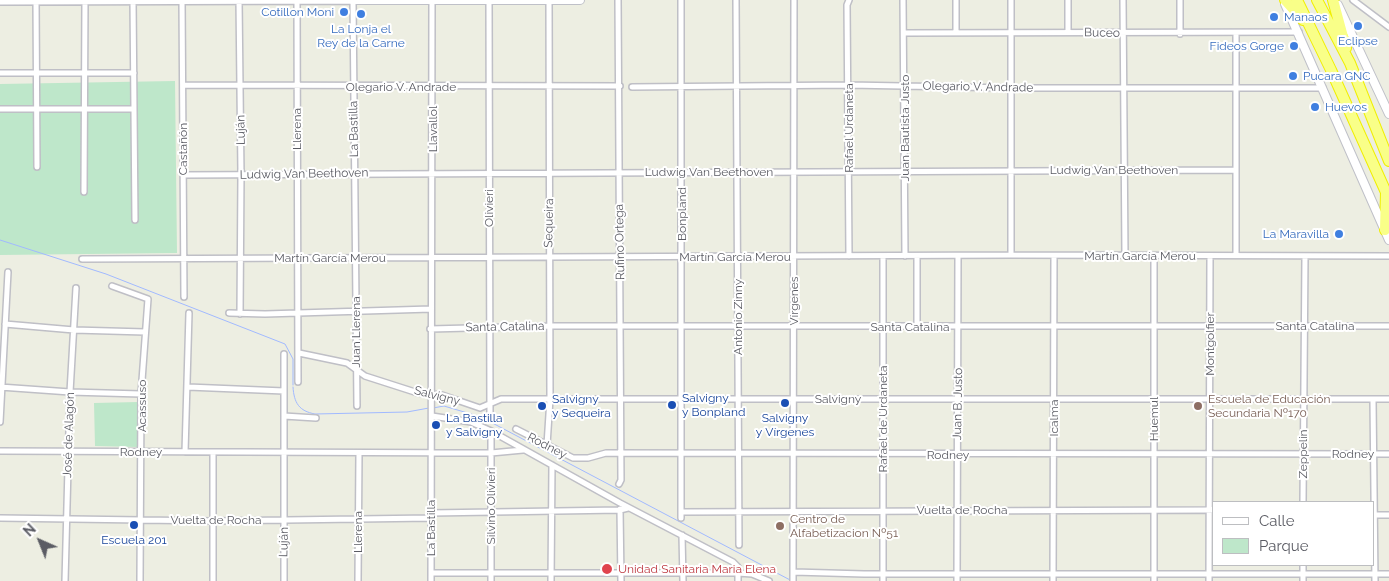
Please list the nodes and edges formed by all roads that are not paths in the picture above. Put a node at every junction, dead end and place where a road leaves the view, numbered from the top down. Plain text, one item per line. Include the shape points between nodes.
1 (240, 0) edge
2 (297, 0) edge
3 (353, 0) edge
4 (432, 0) edge
5 (488, 0) edge
6 (549, 0) edge
7 (580, 0) edge
8 (618, 0) edge
9 (681, 0) edge
10 (736, 0) edge
11 (794, 0) edge
12 (849, 0) edge
13 (903, 0) edge
14 (956, 0) edge
15 (1012, 0) edge
16 (1068, 0) edge
17 (1124, 0) edge
18 (1180, 0) edge
19 (1284, 0) edge
20 (1297, 0) edge
21 (1317, 0) edge
22 (1334, 0) edge
23 (1353, 0) edge
24 (36, 1) edge
25 (85, 1) edge
26 (133, 1) edge
27 (182, 1) edge
28 (0, 2) edge
29 (1389, 27) edge
30 (1312, 30) junction
31 (1068, 32) junction
32 (1299, 32) junction
33 (904, 33) junction
34 (956, 33) junction
35 (1011, 33) junction
36 (1236, 33) junction
37 (1124, 34) junction
38 (1180, 34) junction
39 (1350, 63) junction
40 (36, 72) junction
41 (85, 72) junction
42 (0, 73) edge
43 (134, 73) junction
44 (793, 84) junction
45 (848, 84) junction
46 (183, 85) junction
47 (240, 85) junction
48 (736, 85) junction
49 (905, 85) junction
50 (297, 86) junction
51 (489, 86) junction
52 (620, 86) junction
53 (681, 86) junction
54 (354, 87) junction
55 (433, 87) junction
56 (549, 87) junction
57 (632, 87) dead end
58 (1236, 87) junction
59 (1012, 88) junction
60 (1324, 88) junction
61 (1124, 89) junction
62 (1386, 98) edge
63 (84, 108) junction
64 (0, 109) edge
65 (37, 109) junction
66 (134, 109) junction
67 (1389, 114) edge
68 (1389, 161) edge
69 (37, 166) dead end
70 (1011, 170) junction
71 (1123, 170) junction
72 (1234, 170) junction
73 (737, 171) junction
74 (849, 171) junction
75 (906, 171) junction
76 (682, 172) junction
77 (793, 172) junction
78 (355, 173) junction
79 (433, 173) junction
80 (489, 173) junction
81 (550, 173) junction
82 (620, 173) junction
83 (241, 174) junction
84 (297, 174) junction
85 (183, 175) junction
86 (84, 192) dead end
87 (1387, 195) edge
88 (135, 220) dead end
89 (1385, 230) junction
90 (1389, 240) edge
91 (1011, 255) junction
92 (1125, 255) junction
93 (1236, 255) junction
94 (682, 256) junction
95 (794, 256) junction
96 (849, 256) junction
97 (883, 256) junction
98 (905, 256) junction
99 (917, 256) junction
100 (958, 256) junction
101 (1054, 256) junction
102 (1154, 256) junction
103 (1304, 256) junction
104 (1389, 256) edge
105 (621, 257) junction
106 (738, 257) junction
107 (1210, 257) junction
108 (298, 258) junction
109 (355, 258) junction
110 (433, 258) junction
111 (489, 258) junction
112 (549, 258) junction
113 (82, 259) dead end
114 (184, 259) junction
115 (242, 260) junction
116 (8, 272) dead end
117 (112, 286) dead end
118 (76, 288) dead end
119 (184, 297) dead end
120 (431, 309) junction
121 (355, 310) junction
122 (189, 313) dead end
123 (229, 313) dead end
124 (298, 313) junction
125 (240, 314) junction
126 (5, 324) junction
127 (549, 326) junction
128 (884, 326) junction
129 (917, 326) junction
130 (1054, 326) junction
131 (1154, 326) junction
132 (1210, 326) junction
133 (1303, 326) junction
134 (1389, 326) edge
135 (621, 327) junction
136 (682, 327) junction
137 (959, 327) junction
138 (430, 328) junction
139 (490, 328) junction
140 (738, 328) junction
141 (794, 328) junction
142 (74, 330) junction
143 (145, 332) junction
144 (284, 354) dead end
145 (299, 354) junction
146 (356, 367) junction
147 (298, 382) dead end
148 (0, 387) edge
149 (188, 387) junction
150 (284, 390) junction
151 (70, 392) junction
152 (430, 393) junction
153 (141, 394) junction
154 (550, 398) junction
155 (883, 398) junction
156 (1054, 398) junction
157 (1210, 398) junction
158 (621, 399) junction
159 (682, 399) junction
160 (738, 399) junction
161 (794, 399) junction
162 (958, 399) junction
163 (1154, 399) junction
164 (1304, 399) junction
165 (1389, 399) edge
166 (1373, 400) junction
167 (490, 403) junction
168 (357, 406) dead end
169 (490, 415) dead end
170 (284, 416) junction
171 (432, 416) junction
172 (316, 418) dead end
173 (0, 422) edge
174 (516, 429) dead end
175 (491, 431) junction
176 (547, 445) junction
177 (522, 450) junction
178 (0, 451) edge
179 (69, 451) junction
180 (142, 452) junction
181 (185, 452) junction
182 (213, 452) junction
183 (284, 452) junction
184 (358, 452) junction
185 (432, 453) junction
186 (491, 453) junction
187 (1303, 453) junction
188 (621, 454) junction
189 (682, 454) junction
190 (738, 454) junction
191 (883, 454) junction
192 (1054, 454) junction
193 (1154, 454) junction
194 (1209, 454) junction
195 (1374, 454) junction
196 (1389, 454) edge
197 (794, 455) junction
198 (957, 455) junction
199 (552, 465) junction
200 (619, 484) dead end
201 (1303, 501) edge
202 (1373, 501) edge
203 (620, 504) junction
204 (629, 508) junction
205 (620, 510) junction
206 (883, 510) junction
207 (957, 510) junction
208 (1053, 510) junction
209 (1154, 510) junction
210 (1212, 510) edge
211 (490, 511) junction
212 (551, 511) junction
213 (738, 511) junction
214 (794, 511) junction
215 (681, 515) joint
216 (1374, 515) edge
217 (1389, 515) edge
218 (431, 516) junction
219 (0, 518) edge
220 (358, 518) junction
221 (285, 519) junction
222 (67, 520) junction
223 (142, 520) junction
224 (213, 521) junction
225 (682, 535) junction
226 (739, 545) dead end
227 (1303, 566) edge
228 (1374, 566) edge
229 (794, 572) junction
230 (431, 573) junction
231 (551, 573) junction
232 (682, 573) junction
233 (957, 573) junction
234 (1209, 573) junction
235 (1303, 573) junction
236 (491, 574) junction
237 (621, 574) junction
238 (738, 574) junction
239 (883, 574) junction
240 (1053, 574) junction
241 (1154, 574) junction
242 (1374, 574) junction
243 (1389, 574) edge
244 (65, 581) edge
245 (140, 581) edge
246 (213, 581) edge
247 (284, 581) edge
248 (358, 581) edge
249 (431, 581) edge
250 (491, 581) edge
251 (551, 581) edge
252 (621, 581) edge
253 (683, 581) edge
254 (738, 581) edge
255 (769, 581) edge
256 (793, 581) edge
257 (883, 581) edge
258 (957, 581) edge
259 (1053, 581) edge
260 (1154, 581) edge
261 (1209, 581) edge
262 (1303, 581) edge
263 (1374, 581) edge

1 - 2 street
1 - 27 street
1 - 47 street, Luján
2 - 3 street
2 - 50 street, Llerena
3 - 4 street
3 - 54 street, La Bastilla
4 - 5 street
4 - 55 street, Llavallol
5 - 6 street
5 - 51 street, Olivieri
6 - 7 street
6 - 56 street, Sequeira
8 - 52 street, Rufino Ortega
9 - 53 street, Bonpland
10 - 48 street, Antonio Zinny
11 - 44 street, Vírgenes
12 - 45 street, Rafael Urdaneta
13 - 33 street, Juan Bautista Justo
14 - 34 street
15 - 35 street
16 - 31 street
17 - 37 street
18 - 38 street
19 - 30 highway
19 - 32 street
20 - 30 highway
21 - 39 highway
22 - 39 highway
22 - 62 street
23 - 29 street
24 - 25 street
24 - 28 street
24 - 40 street
25 - 26 street
25 - 41 street
26 - 27 street
26 - 43 street
27 - 46 street, Castañón
30 - 87 highway
31 - 35 street, Buceo
31 - 37 street, Buceo
32 - 36 street, Buceo
32 - 60 street
33 - 34 street, Buceo
33 - 49 street, Juan Bautista Justo
34 - 35 street, Buceo
35 - 59 street
36 - 38 street, Buceo
36 - 58 street
37 - 38 street, Buceo
37 - 61 street
39 - 68 highway
40 - 41 street
40 - 42 street
40 - 65 street
41 - 43 street
41 - 63 street
43 - 66 street
44 - 45 street, Olegario V. Andrade
44 - 48 street, Olegario V. Andrade
44 - 77 street, Vírgenes
45 - 49 street, Olegario V. Andrade
45 - 74 street, Rafael Urdaneta
46 - 47 street, Olegario V. Andrade
46 - 85 street, Castañón
47 - 50 street, Olegario V. Andrade
47 - 83 street, Luján
48 - 53 street, Olegario V. Andrade
48 - 73 street, Antonio Zinny
49 - 59 street, Olegario V. Andrade
49 - 75 street, Juan Bautista Justo
50 - 54 street, Olegario V. Andrade
50 - 84 street, Llerena
51 - 55 street, Olegario V. Andrade
51 - 56 street, Olegario V. Andrade
51 - 80 street, Olivieri
52 - 56 street, Olegario V. Andrade
52 - 82 street, Rufino Ortega
53 - 57 street, Olegario V. Andrade
53 - 76 street, Bonpland
54 - 55 street, Olegario V. Andrade
54 - 78 street, La Bastilla
55 - 79 street, Llavallol
56 - 81 street, Sequeira
58 - 60 street, Olegario V. Andrade
58 - 61 street, Olegario V. Andrade
58 - 72 street
59 - 61 street, Olegario V. Andrade
59 - 70 street
60 - 89 street
61 - 71 street
62 - 67 street
63 - 65 street
63 - 66 street
63 - 86 street
64 - 65 street
65 - 69 street
66 - 88 street
70 - 71 street, Ludwig Van Beethoven
70 - 75 street, Ludwig Van Beethoven
70 - 91 street
71 - 72 street, Ludwig Van Beethoven
71 - 92 street
72 - 93 street
73 - 76 street, Ludwig Van Beethoven
73 - 77 street, Ludwig Van Beethoven
73 - 106 street, Antonio Zinny
74 - 75 street, Ludwig Van Beethoven
74 - 77 street, Ludwig Van Beethoven
74 - 96 street, Rafael Urdaneta
75 - 98 street, Juan Bautista Justo
76 - 82 street, Ludwig Van Beethoven
76 - 94 street, Bonpland
77 - 95 street, Vírgenes
78 - 79 street, Ludwig Van Beethoven
78 - 84 street, Ludwig Van Beethoven
78 - 109 street, La Bastilla
79 - 80 street, Ludwig Van Beethoven
79 - 110 street, Llavallol
80 - 81 street, Ludwig Van Beethoven
80 - 111 street, Olivieri
81 - 82 street, Ludwig Van Beethoven
81 - 112 street, Sequeira
82 - 105 street, Rufino Ortega
83 - 84 street, Ludwig Van Beethoven
83 - 85 street, Ludwig Van Beethoven
83 - 115 street, Luján
84 - 108 street, Llerena
85 - 114 street, Castañón
87 - 89 highway
89 - 90 street
91 - 100 street, Martín García Merou
91 - 101 street, Martín García Merou
92 - 101 street, Martín García Merou
92 - 102 street, Martín García Merou
93 - 103 street, Martín García Merou
93 - 107 street, Martín García Merou
94 - 105 street, Martín García Merou
94 - 106 street, Martín García Merou
94 - 136 street, Bonpland
95 - 96 street, Martín García Merou
95 - 106 street, Martín García Merou
95 - 141 street, Vírgenes
96 - 97 street, Martín García Merou
97 - 98 street, Martín García Merou
97 - 128 street, Rafael de Urdaneta
98 - 99 street, Martín García Merou
99 - 100 street, Martín García Merou
99 - 129 street
100 - 137 street, Juan B. Justo
101 - 130 street, Icalma
102 - 107 street, Martín García Merou
102 - 131 street, Huemul
103 - 104 street, Martín García Merou
103 - 133 street, Zeppelin
105 - 112 street, Martín García Merou
105 - 135 street, Rufino Ortega
106 - 140 street, Antonio Zinny
107 - 132 street, Montgolfier
108 - 109 street, Martín García Merou
108 - 115 street, Martín García Merou
108 - 124 street
109 - 110 street, Martín García Merou
109 - 121 street, Juan Llerena
110 - 111 street, Martín García Merou
110 - 120 street
111 - 112 street, Martín García Merou
111 - 139 street, Olivieri
112 - 127 street, Sequeira
113 - 114 street, Martín García Merou
114 - 115 street, Martín García Merou
114 - 119 street, Castañón
115 - 125 street, Luján
116 - 126 street
117 - 143 street, Acassuso via 148,299
118 - 142 street, José de Alagón
120 - 121 street
120 - 138 street
121 - 124 street
121 - 146 street, Juan Llerena
122 - 149 street
123 - 125 street
124 - 125 street
124 - 145 street
126 - 142 street
126 - 148 street
127 - 135 street, Santa Catalina
127 - 139 street, Santa Catalina
127 - 154 street, Sequeira
128 - 129 street, Santa Catalina
128 - 141 street, Santa Catalina
128 - 155 street, Rafael de Urdaneta
129 - 137 street, Santa Catalina
130 - 131 street, Santa Catalina
130 - 137 street, Santa Catalina
130 - 156 street, Icalma
131 - 132 street, Santa Catalina
131 - 163 street, Huemul
132 - 133 street, Santa Catalina
132 - 157 street, Montgolfier
133 - 134 street, Santa Catalina
133 - 164 street, Zeppelin
135 - 136 street, Santa Catalina
135 - 158 street, Rufino Ortega
136 - 140 street, Santa Catalina
136 - 159 street, Bonpland
137 - 162 street, Juan B. Justo
138 - 139 street, Santa Catalina
138 - 152 street
139 - 167 street, Olivieri
140 - 141 street, Santa Catalina
140 - 160 street, Antonio Zinny
141 - 161 street, Vírgenes
142 - 143 street
142 - 151 street, José de Alagón
143 - 153 street, Acassuso
144 - 150 street, Luján
145 - 146 street, Salvigny
145 - 147 street
146 - 152 street, Salvigny via 365,376
146 - 168 street, Juan Llerena
148 - 151 street
148 - 173 street
149 - 150 street
149 - 181 street
150 - 170 street, Luján
151 - 153 street
151 - 179 street, José de Alagón
152 - 167 street, Salvigny via 480,408
152 - 171 street, La Bastilla
153 - 180 street, Acassuso
154 - 158 street, Salvigny
154 - 167 street, Salvigny via 502,399
154 - 176 street, Sequeira
155 - 161 street, Salvigny
155 - 162 street, Salvigny
155 - 191 street, Rafael de Urdaneta
156 - 162 street, Salvigny
156 - 163 street, Salvigny
156 - 192 street, Icalma
157 - 163 street, Salvigny
157 - 164 street, Salvigny
157 - 194 street, Montgolfier
158 - 159 street, Salvigny
158 - 188 street, Rufino Ortega
159 - 160 street, Salvigny
159 - 189 street, Bonpland
160 - 161 street, Salvigny
160 - 190 street, Antonio Zinny
161 - 197 street, Vírgenes
162 - 198 street, Juan B. Justo
163 - 193 street, Huemul
164 - 166 street, Salvigny
164 - 187 street, Zeppelin
165 - 166 street, Salvigny
166 - 195 street
167 - 169 street, Olivieri
170 - 172 street
170 - 183 street, Luján
171 - 175 street via 471,422
171 - 185 street, La Bastilla
174 - 176 street, Rodney
175 - 177 street
175 - 186 street, Silvino Olivieri
176 - 188 street, Rodney via 573,458
177 - 186 street, Rodney
177 - 199 street
178 - 179 street, Rodney
179 - 180 street, Rodney
179 - 222 street, José de Alagón
180 - 181 street, Rodney
180 - 223 street, Acassuso
181 - 182 street, Rodney
182 - 183 street, Rodney
182 - 224 street
183 - 184 street, Rodney
183 - 221 street, Luján
184 - 185 street, Rodney
184 - 220 street, Llerena
185 - 186 street, Rodney
185 - 218 street, La Bastilla
186 - 211 street, Silvino Olivieri
187 - 194 street, Rodney
187 - 195 street, Rodney
187 - 201 street, Zeppelin
188 - 189 street, Rodney
188 - 200 street, Rufino Ortega
189 - 190 street, Rodney
189 - 215 street, Bonpland
190 - 197 street, Rodney
190 - 213 street, Antonio Zinny
191 - 197 street, Rodney
191 - 198 street, Rodney
191 - 206 street, Rafael de Urdaneta
192 - 193 street, Rodney
192 - 198 street, Rodney
192 - 208 street, Icalma
193 - 194 street, Rodney
193 - 209 street, Huemul
194 - 210 street, Montgolfier
195 - 196 street, Rodney
195 - 202 street
197 - 214 street, Vírgenes
198 - 207 street, Juan B. Justo
199 - 203 street
199 - 212 street
203 - 204 street
203 - 205 street
204 - 205 street, Vuelta de Rocha
204 - 225 street
205 - 212 street, Vuelta de Rocha
205 - 237 street
206 - 207 street, Vuelta de Rocha
206 - 214 street, Vuelta de Rocha
206 - 239 street, Rafael de Urdaneta
207 - 208 street, Vuelta de Rocha
207 - 233 street, Juan B. Justo
208 - 209 street, Vuelta de Rocha
208 - 240 street, Icalma
209 - 210 street, Vuelta de Rocha
209 - 241 street, Huemul
210 - 234 street, Montgolfier
211 - 212 street, Vuelta de Rocha
211 - 218 street, Vuelta de Rocha
211 - 236 street, Silvino Olivieri
212 - 231 street
213 - 214 street, Vuelta de Rocha
213 - 215 street, Vuelta de Rocha
213 - 226 street, Antonio Zinny
214 - 229 street, Vírgenes
216 - 217 street
218 - 220 street, Vuelta de Rocha
218 - 230 street, La Bastilla
219 - 222 street, Vuelta de Rocha
220 - 221 street, Vuelta de Rocha
220 - 248 street, Llerena
221 - 224 street, Vuelta de Rocha
221 - 247 street, Luján
222 - 223 street, Vuelta de Rocha
222 - 244 street, José de Alagón
223 - 224 street, Vuelta de Rocha
223 - 245 street, Acassuso
224 - 246 street
225 - 232 street
225 - 238 street via 733,562 738,567
227 - 235 street
228 - 242 street
229 - 239 street
229 - 256 street, Vírgenes
230 - 236 street
230 - 249 street, La Bastilla
231 - 236 street
231 - 237 street
231 - 251 street
232 - 237 street
232 - 238 street
232 - 253 street
233 - 239 street
233 - 240 street
233 - 258 street, Juan B. Justo
234 - 235 street
234 - 241 street
234 - 261 street, Montgolfier
235 - 242 street
235 - 262 street
236 - 250 street, Silvino Olivieri
237 - 252 street
238 - 254 street
238 - 255 street via 752,574
239 - 257 street, Rafael de Urdaneta
240 - 241 street
240 - 259 street, Icalma
241 - 260 street, Huemul
242 - 243 street
242 - 263 street

